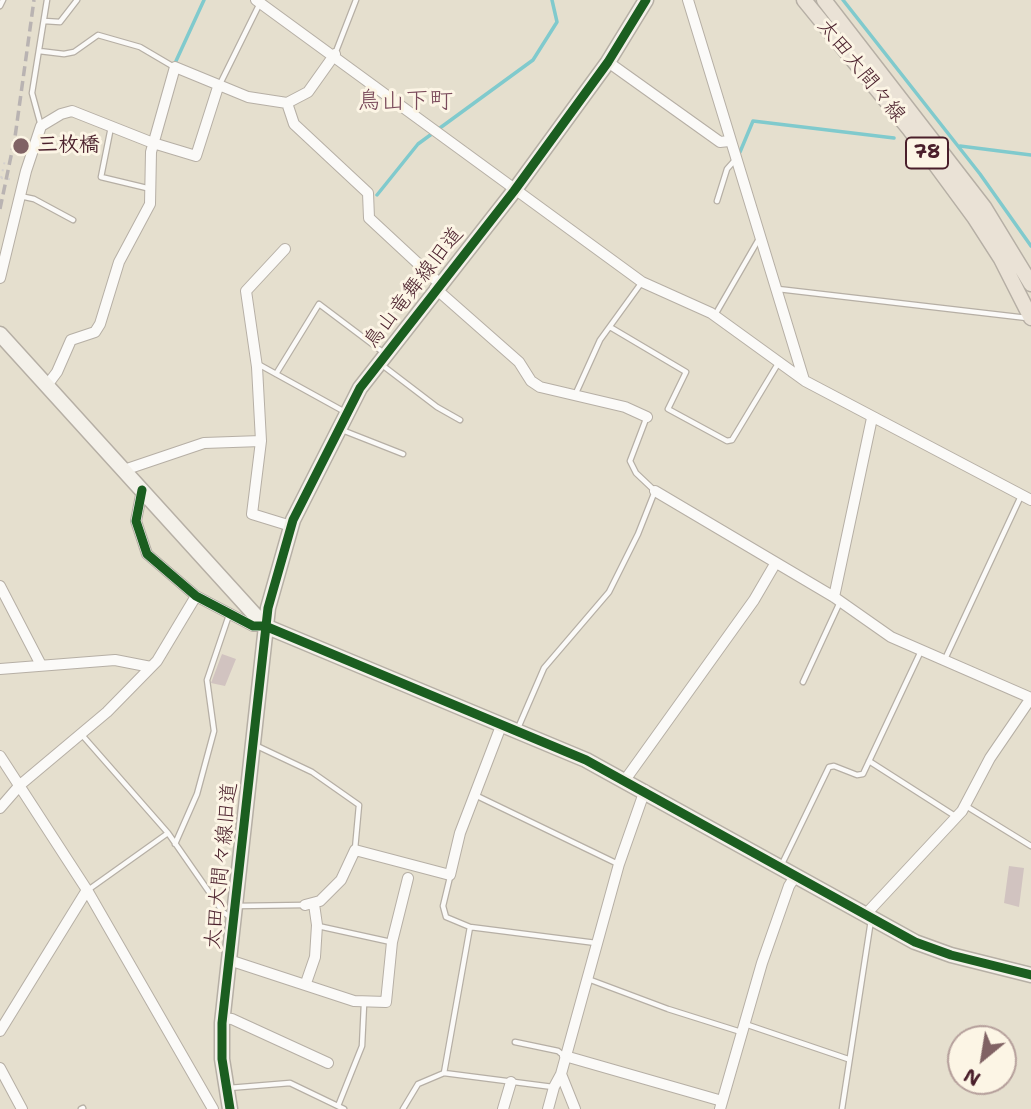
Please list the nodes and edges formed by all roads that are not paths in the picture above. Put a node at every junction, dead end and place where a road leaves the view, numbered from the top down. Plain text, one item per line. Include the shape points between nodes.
1 (3, 0) edge
2 (47, 0) edge
3 (77, 0) edge
4 (356, 0) edge
5 (646, 0) edge
6 (688, 0) edge
7 (804, 0) edge
8 (824, 0) edge
9 (258, 1) edge
10 (0, 6) edge
11 (44, 22) junction
12 (39, 51) junction
13 (335, 54) junction
14 (608, 62) junction
15 (174, 67) junction
16 (218, 87) junction
17 (287, 103) junction
18 (111, 125) junction
19 (41, 126) junction
20 (729, 141) junction
21 (153, 144) junction
22 (735, 160) junction
23 (152, 189) junction
24 (514, 191) junction
25 (19, 196) junction
26 (718, 201) dead end
27 (73, 220) dead end
28 (760, 237) junction
29 (285, 249) dead end
30 (0, 278) edge
31 (642, 282) junction
32 (1031, 284) edge
33 (437, 286) junction
34 (778, 289) junction
35 (715, 315) junction
36 (1031, 318) edge
37 (611, 327) junction
38 (0, 334) edge
39 (382, 358) junction
40 (780, 361) junction
41 (256, 363) junction
42 (276, 374) junction
43 (804, 381) junction
44 (48, 384) junction
45 (574, 397) junction
46 (346, 412) junction
47 (647, 417) joint
48 (872, 418) junction
49 (460, 419) dead end
50 (338, 429) junction
51 (261, 441) junction
52 (403, 454) dead end
53 (124, 470) junction
54 (142, 490) junction
55 (655, 491) junction
56 (1026, 498) edge
57 (291, 526) junction
58 (775, 564) junction
59 (0, 586) edge
60 (196, 596) junction
61 (837, 599) junction
62 (230, 612) junction
63 (265, 626) junction
64 (921, 651) junction
65 (944, 660) junction
66 (41, 666) junction
67 (151, 667) junction
68 (0, 668) edge
69 (803, 682) dead end
70 (501, 726) junction
71 (516, 733) junction
72 (82, 735) junction
73 (252, 744) junction
74 (0, 756) edge
75 (869, 761) junction
76 (625, 780) junction
77 (20, 785) junction
78 (645, 790) junction
79 (475, 795) junction
80 (965, 806) junction
81 (0, 808) edge
82 (956, 817) junction
83 (168, 833) junction
84 (175, 844) junction
85 (1031, 846) edge
86 (355, 850) junction
87 (412, 864) junction
88 (619, 864) junction
89 (780, 866) junction
90 (450, 875) junction
91 (796, 875) junction
92 (408, 878) joint
93 (87, 890) junction
94 (310, 905) junction
95 (234, 912) junction
96 (869, 916) junction
97 (317, 925) junction
98 (470, 928) junction
99 (391, 942) junction
100 (597, 943) junction
101 (229, 960) junction
102 (1031, 975) edge
103 (588, 979) junction
104 (306, 983) junction
105 (364, 1004) junction
106 (222, 1018) junction
107 (743, 1028) junction
108 (0, 1031) edge
109 (515, 1042) dead end
110 (565, 1056) junction
111 (848, 1059) junction
112 (328, 1063) dead end
113 (0, 1068) edge
114 (444, 1073) junction
115 (561, 1074) junction
116 (511, 1082) junction
117 (554, 1087) junction
118 (226, 1103) edge
119 (721, 1105) edge
120 (341, 1108) edge
121 (22, 1109) edge
122 (213, 1109) edge
123 (403, 1109) edge
124 (503, 1109) edge
125 (548, 1109) edge
126 (575, 1109) edge
127 (842, 1109) edge

1 - 10 lane
2 - 11 lane
3 - 11 lane via 60,22
4 - 13 lane
5 - 14 street, 鳥山竜舞線旧道
6 - 20 street
7 - 36 main road, 太田大間々線 / 78 via 974,217
8 - 32 main road, 太田大間々線 / 78 via 984,207
9 - 13 street
9 - 16 lane
11 - 12 lane
12 - 15 lane via 74,52 98,35 140,47
12 - 19 lane via 33,93
13 - 17 street via 308,92
13 - 24 street
14 - 20 street via 720,142
14 - 24 street, 鳥山竜舞線旧道
15 - 16 street
15 - 21 street
16 - 17 street
16 - 21 street via 199,154
17 - 33 street via 294,124 368,192 369,218
18 - 19 street via 72,111
18 - 21 street
18 - 23 lane via 101,177
19 - 25 street
20 - 22 street
21 - 23 street
22 - 26 lane via 727,169
22 - 28 street
23 - 44 street via 150,204 119,262 100,324 95,332 71,340
24 - 31 street
24 - 33 street, 鳥山竜舞線旧道
25 - 27 lane
25 - 30 street
28 - 34 street
28 - 35 lane
29 - 41 street via 246,291
31 - 35 street
31 - 37 lane
33 - 39 street, 鳥山竜舞線旧道
33 - 45 street via 519,362 531,380
34 - 36 lane
34 - 43 street
35 - 40 street
37 - 40 lane via 687,372 668,410 727,441 732,440
37 - 45 lane via 600,340
38 - 44 street
39 - 42 lane via 319,304
39 - 46 street, 鳥山竜舞線旧道
39 - 49 lane via 437,407
40 - 43 street
41 - 42 lane
41 - 51 street
42 - 46 lane
43 - 48 street
44 - 53 street
45 - 47 street
46 - 50 street, 鳥山竜舞線旧道
47 - 55 lane via 630,461
48 - 56 street
48 - 61 street
50 - 52 lane
50 - 57 street, 鳥山竜舞線旧道
51 - 53 street via 204,443
51 - 57 street via 252,514
53 - 54 street
54 - 60 street via 136,521 147,554
54 - 63 street
55 - 58 street
55 - 71 lane via 621,573 544,668
56 - 65 lane
57 - 63 street, 鳥山竜舞線旧道
58 - 61 street
58 - 76 street
59 - 66 street
60 - 62 street
60 - 67 street
61 - 64 street via 891,637
61 - 69 lane
62 - 63 street via 253,626
62 - 84 lane via 207,680 214,730 197,794
63 - 70 street
63 - 73 street, 太田大間々線旧道
64 - 65 street
64 - 75 lane
65 - 80 street via 1031,698 990,758
66 - 67 street via 115,660
66 - 68 street
67 - 72 street
70 - 71 street
70 - 79 street
71 - 76 street via 561,748
72 - 77 street
72 - 83 lane
73 - 86 lane via 312,772 359,805
73 - 95 street, 太田大間々線旧道
74 - 77 street
75 - 82 lane
75 - 89 lane via 863,774 857,775 830,767
76 - 78 street
77 - 81 street
77 - 93 street
78 - 88 street
78 - 89 street
79 - 88 lane
79 - 90 street
80 - 82 street
80 - 85 lane
82 - 96 street
83 - 84 lane
83 - 93 lane
84 - 95 lane via 223,912
86 - 87 street
86 - 94 street via 341,880
87 - 90 street
87 - 92 lane
88 - 100 street
89 - 91 street
90 - 98 lane via 443,906 446,917
91 - 96 street
91 - 107 street
92 - 99 street
93 - 108 street
93 - 122 street
94 - 95 lane
94 - 97 street
95 - 101 street, 太田大間々線旧道
96 - 102 street via 915,942
96 - 111 lane
97 - 99 lane
97 - 104 street via 315,957
98 - 100 lane
98 - 114 lane
99 - 105 street via 386,1002
100 - 103 street
101 - 104 street
101 - 106 street, 太田大間々線旧道
103 - 107 lane via 668,1009
103 - 110 street
104 - 105 street
105 - 120 lane via 362,1046
106 - 112 street
106 - 118 street, 太田大間々線旧道
107 - 111 lane
107 - 119 street
109 - 110 lane
110 - 115 street
110 - 119 street
111 - 127 lane
113 - 121 street
114 - 116 lane
114 - 123 lane via 418,1084
115 - 117 street
115 - 126 street
116 - 117 lane
116 - 124 street
117 - 125 street
118 - 120 lane via 290,1083

